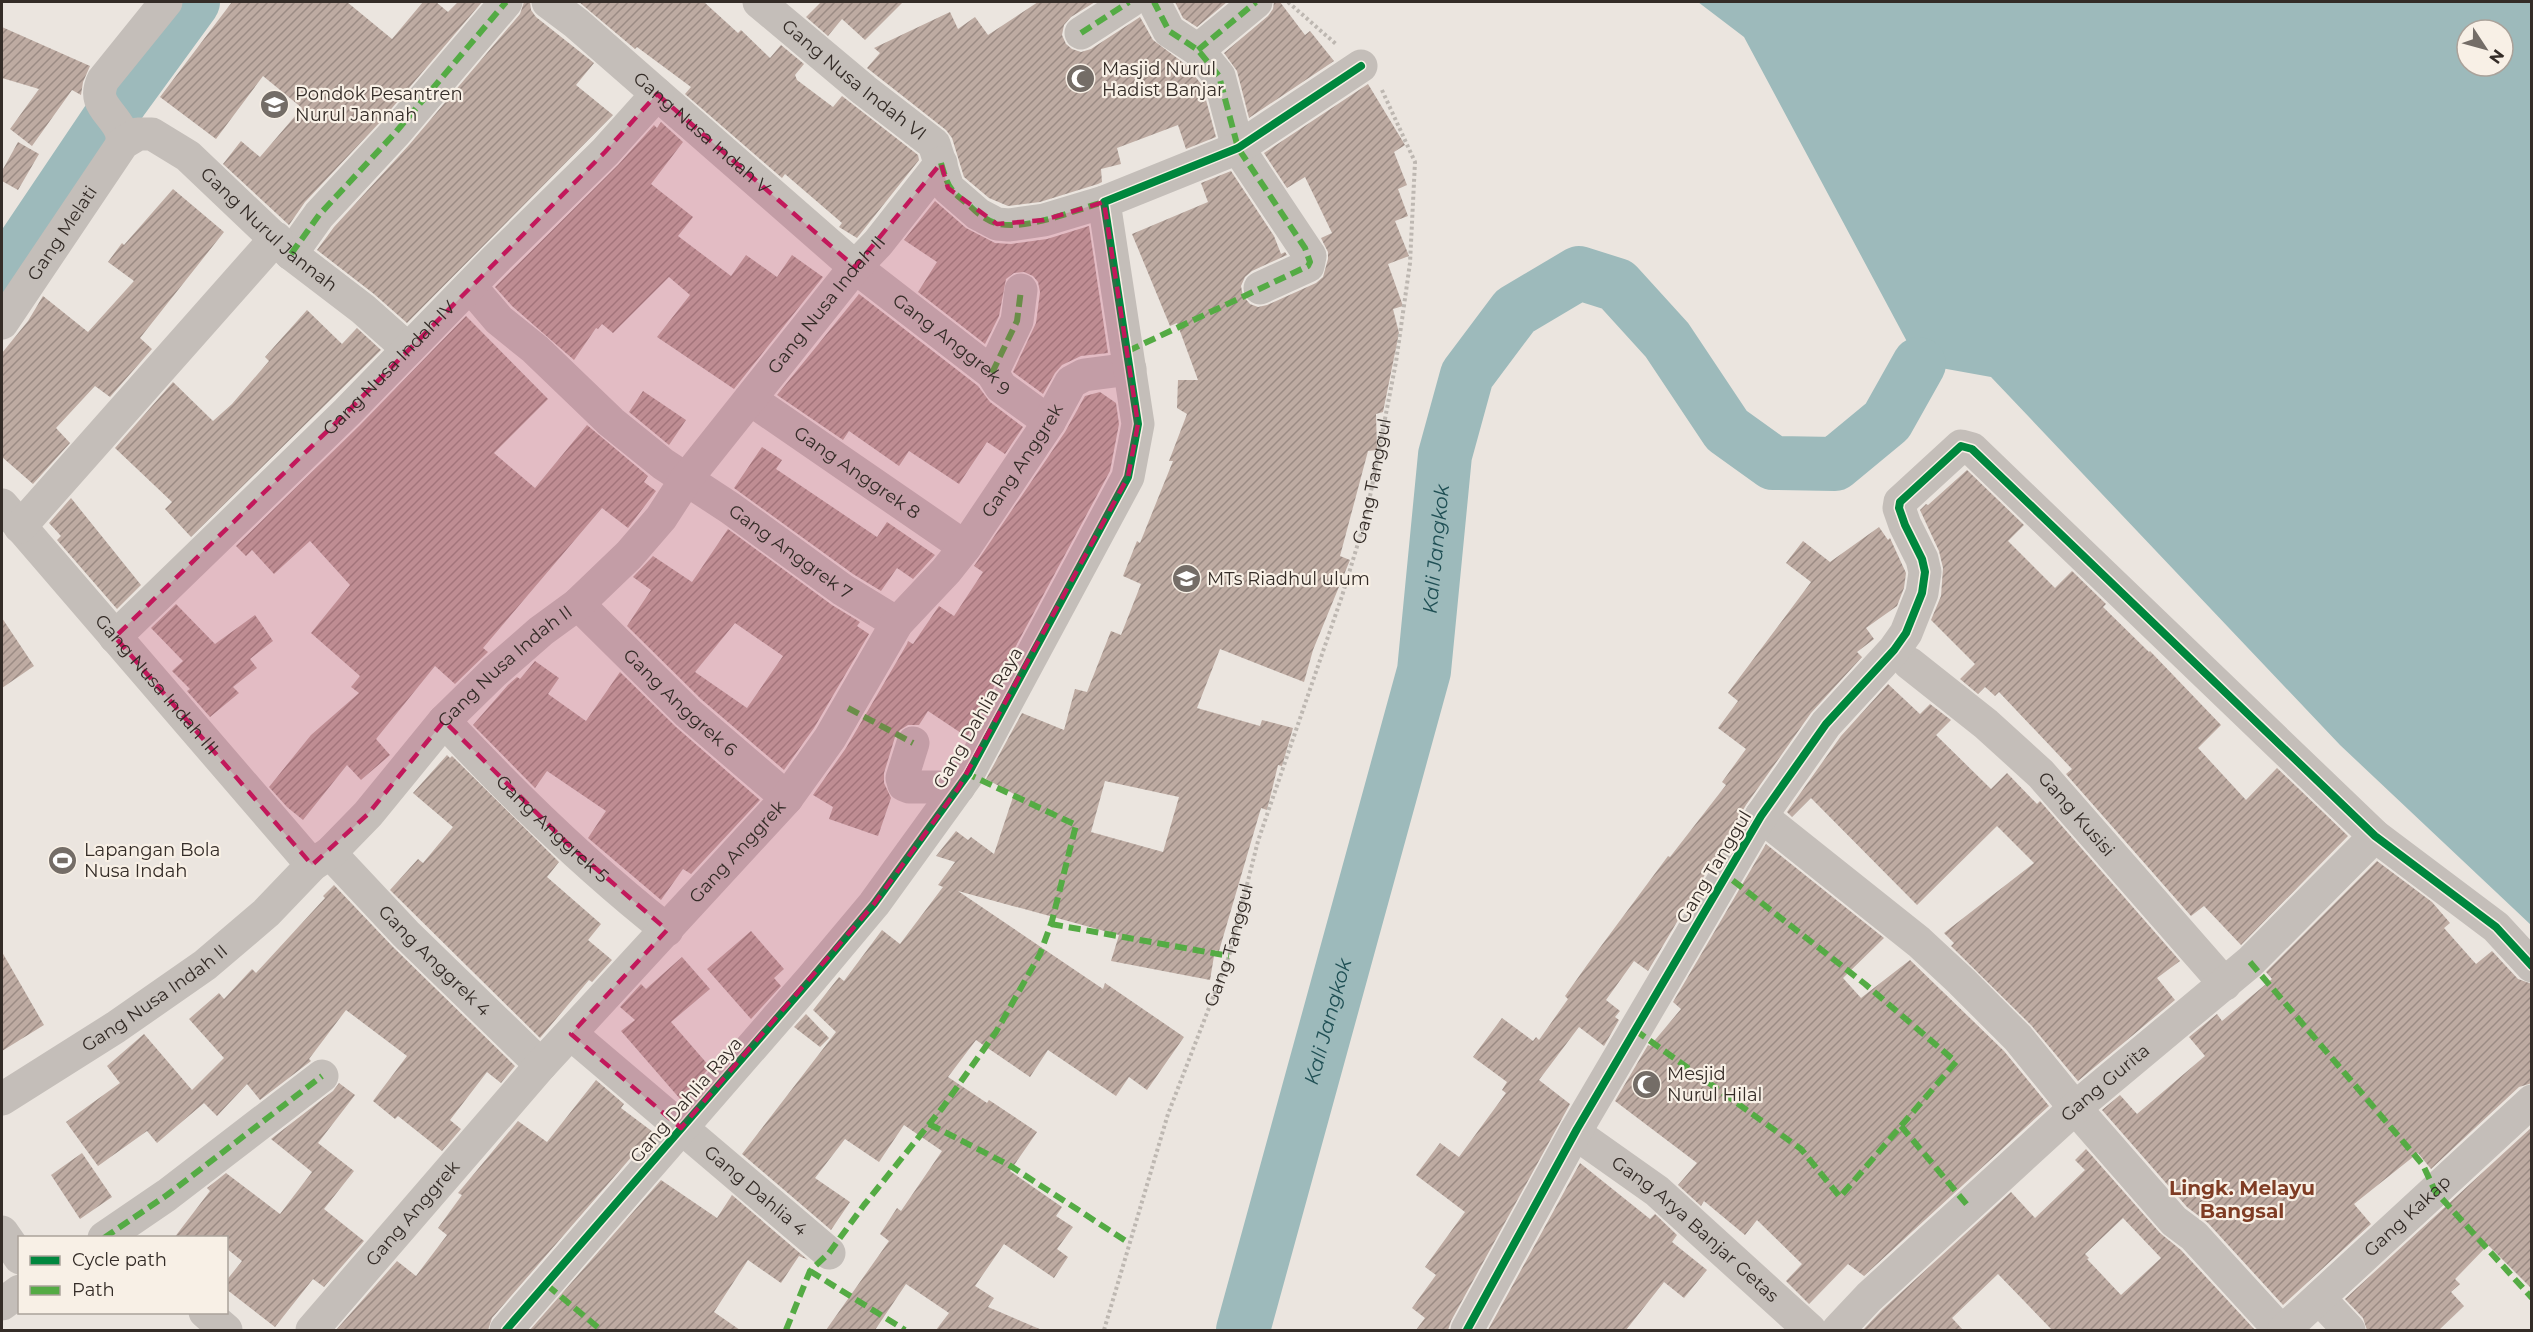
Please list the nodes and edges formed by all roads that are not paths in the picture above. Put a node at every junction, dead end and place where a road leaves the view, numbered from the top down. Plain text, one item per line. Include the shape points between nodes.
1 (166, 2) edge
2 (506, 2) edge
3 (548, 2) edge
4 (759, 2) edge
5 (1129, 2) edge
6 (1154, 2) edge
7 (1256, 2) edge
8 (1082, 33) dead end
9 (1198, 50) junction
10 (1361, 66) road end
11 (657, 94) junction
12 (115, 126) junction
13 (1238, 148) junction
14 (940, 163) junction
15 (1104, 202) junction
16 (283, 246) junction
17 (855, 267) junction
18 (470, 286) junction
19 (1260, 288) dead end
20 (1021, 290) dead end
21 (2, 323) edge
22 (408, 349) junction
23 (1130, 369) junction
24 (992, 373) junction
25 (750, 399) junction
26 (1049, 422) junction
27 (687, 478) junction
28 (8, 516) edge
29 (965, 547) junction
30 (578, 604) junction
31 (897, 623) junction
32 (115, 637) junction
33 (1909, 663) dead end
34 (444, 721) junction
35 (914, 743) dead end
36 (958, 787) junction
37 (787, 798) junction
38 (1761, 816) junction
39 (2375, 836) junction
40 (321, 859) junction
41 (666, 930) junction
42 (2532, 966) edge
43 (2225, 984) junction
44 (571, 1034) junction
45 (541, 1065) junction
46 (322, 1076) dead end
47 (2, 1099) edge
48 (2532, 1101) edge
49 (2075, 1108) junction
50 (681, 1128) junction
51 (1575, 1133) junction
52 (2, 1233) edge
53 (121, 1233) edge
54 (829, 1253) dead end
55 (18, 1255) edge
56 (18, 1292) edge
57 (2319, 1298) junction
58 (2, 1304) edge
59 (207, 1314) edge
60 (226, 1330) edge
61 (312, 1330) edge
62 (506, 1330) edge
63 (1467, 1330) edge
64 (1810, 1330) edge
65 (1838, 1330) edge
66 (2282, 1330) edge
67 (2349, 1330) edge

1 - 12 street, Gang Melati via 103,80 98,95
2 - 16 street via 395,133 319,215
3 - 11 street, Gang Nusa Indah V
4 - 14 street, Gang Nusa Indah VI via 934,144
5 - 8 street
6 - 9 street via 1168,31
7 - 9 street
9 - 13 street via 1219,76
10 - 13 street
11 - 17 street, Gang Nusa Indah V
11 - 18 street, Gang Nusa Indah IV via 606,152
12 - 16 street, Gang Nurul Jannah via 152,134 188,156
12 - 21 street, Gang Melati
13 - 15 street
13 - 19 street via 1310,256 1308,266
14 - 15 street, Gang Nusa Indah VI via 948,188 978,214 997,224 1044,220
14 - 17 street, Gang Nusa Indah II
15 - 23 street, Gang Dahlia Raya
16 - 22 street, Gang Nurul Jannah
16 - 28 street
17 - 24 street, Gang Anggrek 9
17 - 25 street, Gang Nusa Indah II
18 - 22 street, Gang Nusa Indah IV
18 - 27 street, Gang Anggrek 7 via 499,320 611,422
20 - 24 street via 1017,321
22 - 32 street, Gang Nusa Indah IV
23 - 26 street, Gang Anggrek via 1077,377
23 - 36 street, Gang Dahlia Raya via 1138,424 1128,477
24 - 26 street, Gang Anggrek 9 via 1000,387
25 - 27 street, Gang Nusa Indah II
25 - 29 street, Gang Anggrek 8
26 - 29 street, Gang Anggrek
27 - 30 street, Gang Nusa Indah II via 661,518 629,555
27 - 31 street, Gang Anggrek 7 via 843,590
28 - 32 street, Gang Nusa Indah III
29 - 31 street, Gang Anggrek
30 - 34 street, Gang Nusa Indah II via 494,672
30 - 37 street, Gang Anggrek 6 via 688,713
31 - 37 street, Gang Anggrek via 830,738
32 - 40 street, Gang Nusa Indah III
33 - 43 street, Gang Kusisi via 2041,774
34 - 40 street, Gang Nusa Indah II via 368,814
34 - 41 street, Gang Anggrek 5 via 629,901
35 - 36 street via 902,778 904,785
36 - 50 street, Gang Dahlia Raya via 873,904
37 - 41 street, Gang Anggrek
38 - 39 street, Gang Tanggul via 1826,724 1906,633 1922,593 1925,572 1905,525 1900,502 1961,446 1972,449
38 - 49 street via 1919,942 2018,1038
38 - 51 street, Gang Tanggul
39 - 42 street via 2496,927
39 - 43 street, Gang Gurita
40 - 45 street, Gang Anggrek 4 via 406,934
40 - 47 street, Gang Nusa Indah II via 205,965
41 - 44 street, Gang Anggrek
43 - 49 street, Gang Gurita
44 - 45 street, Gang Anggrek
44 - 50 street, Gang Dahlia 4
45 - 61 street, Gang Anggrek
46 - 53 street
48 - 57 street, Gang Kakap
49 - 65 street, Gang Gurita
49 - 66 street via 2174,1221 2194,1236
50 - 54 street, Gang Dahlia 4
50 - 62 street, Gang Dahlia Raya
51 - 63 street, Gang Tanggul
51 - 64 street, Gang Arya Banjar Getas via 1657,1191
52 - 55 street
56 - 58 street
57 - 66 street, Gang Kakap
57 - 67 street
59 - 60 street

